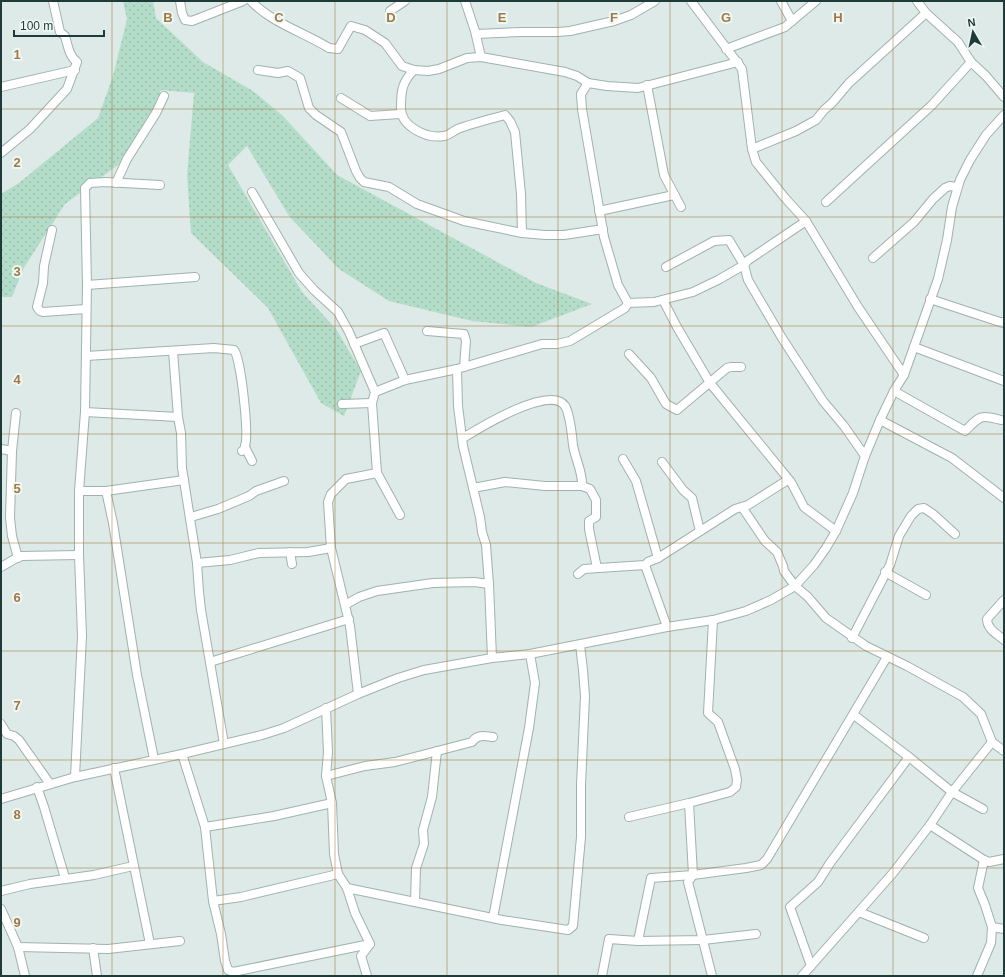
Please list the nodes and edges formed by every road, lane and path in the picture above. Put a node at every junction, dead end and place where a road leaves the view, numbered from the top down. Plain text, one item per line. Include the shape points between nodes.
1 (53, 1) edge
2 (180, 1) edge
3 (243, 1) edge
4 (251, 1) edge
5 (405, 1) edge
6 (465, 1) edge
7 (655, 1) edge
8 (691, 1) edge
9 (781, 1) edge
10 (816, 1) edge
11 (917, 1) edge
12 (390, 11) dead end
13 (926, 13) junction
14 (792, 21) junction
15 (476, 34) junction
16 (726, 49) junction
17 (481, 57) junction
18 (738, 62) junction
19 (971, 62) junction
20 (75, 70) junction
21 (258, 70) dead end
22 (414, 70) junction
23 (588, 83) junction
24 (647, 85) junction
25 (1, 87) edge
26 (164, 96) dead end
27 (1004, 97) edge
28 (341, 98) dead end
29 (400, 114) junction
30 (1004, 115) edge
31 (752, 149) junction
32 (1, 153) edge
33 (116, 183) junction
34 (160, 185) dead end
35 (957, 187) junction
36 (252, 192) dead end
37 (674, 195) junction
38 (826, 202) dead end
39 (681, 207) dead end
40 (600, 211) junction
41 (806, 221) junction
42 (603, 229) junction
43 (52, 230) dead end
44 (522, 233) junction
45 (874, 258) dead end
46 (744, 265) junction
47 (666, 267) dead end
48 (196, 277) dead end
49 (87, 285) junction
50 (663, 300) junction
51 (930, 300) junction
52 (628, 303) junction
53 (86, 309) junction
54 (1004, 323) edge
55 (427, 331) dead end
56 (354, 344) junction
57 (914, 346) junction
58 (173, 351) junction
59 (629, 354) dead end
60 (86, 356) junction
61 (741, 367) dead end
62 (460, 368) junction
63 (904, 375) junction
64 (406, 380) junction
65 (1004, 381) edge
66 (710, 383) junction
67 (894, 391) junction
68 (374, 392) junction
69 (372, 402) junction
70 (342, 404) dead end
71 (85, 412) junction
72 (16, 414) dead end
73 (178, 417) junction
74 (880, 420) junction
75 (1001, 420) dead end
76 (463, 438) junction
77 (1, 449) edge
78 (12, 451) junction
79 (865, 456) junction
80 (623, 459) dead end
81 (252, 461) dead end
82 (662, 462) dead end
83 (377, 473) junction
84 (184, 480) junction
85 (284, 481) dead end
86 (790, 481) junction
87 (582, 486) junction
88 (473, 488) junction
89 (79, 491) junction
90 (106, 492) junction
91 (1004, 498) edge
92 (742, 507) junction
93 (400, 515) dead end
94 (191, 516) junction
95 (5, 517) edge
96 (700, 531) junction
97 (836, 531) junction
98 (955, 534) dead end
99 (331, 548) junction
100 (290, 552) junction
101 (79, 556) junction
102 (18, 558) junction
103 (658, 558) junction
104 (198, 563) junction
105 (292, 564) dead end
106 (645, 565) junction
107 (1, 567) edge
108 (597, 568) junction
109 (885, 572) junction
110 (578, 574) dead end
111 (489, 584) junction
112 (795, 586) junction
113 (926, 595) dead end
114 (1004, 600) edge
115 (345, 605) junction
116 (349, 619) junction
117 (712, 620) junction
118 (667, 627) junction
119 (852, 638) junction
120 (1004, 640) edge
121 (580, 645) junction
122 (530, 654) junction
123 (887, 657) junction
124 (492, 658) junction
125 (210, 662) junction
126 (358, 694) junction
127 (326, 708) junction
128 (854, 715) junction
129 (1, 724) edge
130 (493, 737) dead end
131 (992, 742) junction
132 (224, 744) junction
133 (437, 751) junction
134 (1004, 751) edge
135 (182, 754) junction
136 (909, 757) junction
137 (154, 759) junction
138 (114, 768) junction
139 (326, 776) junction
140 (74, 777) junction
141 (50, 784) junction
142 (37, 788) junction
143 (952, 792) junction
144 (1, 799) edge
145 (332, 803) junction
146 (689, 803) junction
147 (983, 809) dead end
148 (629, 817) dead end
149 (930, 825) junction
150 (205, 827) junction
151 (1004, 859) edge
152 (984, 860) junction
153 (133, 866) junction
154 (338, 874) junction
155 (693, 875) junction
156 (65, 878) junction
157 (347, 888) junction
158 (1, 891) edge
159 (213, 901) junction
160 (415, 902) junction
161 (1, 909) edge
162 (859, 912) junction
163 (493, 918) junction
164 (992, 927) junction
165 (1004, 929) edge
166 (756, 934) dead end
167 (924, 938) dead end
168 (703, 940) junction
169 (180, 941) dead end
170 (638, 941) junction
171 (150, 944) junction
172 (370, 944) junction
173 (18, 947) junction
174 (93, 948) junction
175 (811, 966) junction
176 (25, 976) edge
177 (98, 976) edge
178 (367, 976) edge
179 (602, 976) edge
180 (712, 976) edge
181 (802, 976) edge
182 (977, 976) edge

1 - 20 street via 60,32 65,36 69,52 77,62
2 - 3 street via 185,20 192,21
4 - 22 street via 260,11 329,48 338,49 352,26 365,30 385,43 402,66
5 - 12 street
6 - 15 street
7 - 15 street via 631,15 614,21 570,31
8 - 16 street
9 - 14 street
10 - 14 street
11 - 13 street
13 - 19 street via 958,42
13 - 31 street via 849,83 816,120
14 - 16 street via 781,29
15 - 17 street
16 - 18 street
17 - 22 street via 467,58 428,71
17 - 23 street via 565,72
18 - 24 street
18 - 31 street via 742,69
19 - 27 street
19 - 38 street via 932,105
20 - 25 street
20 - 32 street via 67,90 30,129
21 - 44 street via 278,73 288,71 300,78 309,108 341,132 356,171 364,182 389,187 417,204 464,221
22 - 29 street via 406,79 401,96
23 - 24 street via 638,88
23 - 40 street via 581,94 582,109
24 - 37 street via 664,175
26 - 33 street
28 - 29 street via 370,116
29 - 44 street via 409,126 421,133 436,136 444,136 461,127 505,115 515,132 522,194
30 - 35 street via 986,135
31 - 41 street via 756,162
33 - 34 street
33 - 49 street via 94,183 85,188
35 - 45 street via 945,188 932,199 914,222
35 - 51 street via 946,248
36 - 56 street via 299,273 338,312
37 - 39 street
37 - 40 street
40 - 42 street
41 - 46 street
41 - 63 street via 858,308
42 - 44 street via 545,236
42 - 52 street via 618,284
43 - 53 street via 37,307 43,312
46 - 47 street via 729,240 714,241
46 - 50 street via 700,288
46 - 79 street via 748,280 782,338 823,400
48 - 49 street
49 - 53 street
50 - 52 street
50 - 66 street
51 - 54 street
51 - 57 street
52 - 62 street via 625,308 570,341 542,344
53 - 60 street
55 - 62 street via 464,334 466,341
56 - 64 street via 384,333
56 - 68 street
57 - 63 street
57 - 65 street
58 - 60 street
58 - 73 street
58 - 81 street via 214,348 236,351 246,429 244,449
59 - 66 street via 651,378 666,404 674,409 677,410
60 - 71 street
61 - 66 street via 727,368
62 - 64 street
62 - 76 street via 458,406
63 - 67 street
64 - 68 street
66 - 86 street
67 - 74 street
67 - 75 street via 965,431 977,419 987,416
68 - 69 street
69 - 70 street
69 - 83 street
71 - 73 street
71 - 89 street
72 - 78 street
73 - 84 street
74 - 79 street
74 - 91 street via 952,458
76 - 87 street via 527,404 561,401 566,406 571,426
76 - 88 street
77 - 78 street
78 - 95 street
79 - 97 street via 853,493
80 - 103 street via 636,481
82 - 96 street via 692,498
83 - 93 street
83 - 99 street via 346,479 331,494 327,508
84 - 90 street
84 - 94 street
85 - 94 street via 218,508
86 - 92 street
86 - 97 street via 804,507
87 - 88 street via 505,482
87 - 108 street via 590,489 596,500 596,517 589,521 589,529
88 - 111 street via 486,545
89 - 90 street
89 - 101 street
90 - 137 street
92 - 96 street
92 - 112 street via 765,541 777,552 784,571
94 - 104 street
95 - 102 street
96 - 103 street
97 - 112 street via 814,566
98 - 109 street via 933,514 924,508 918,509 899,536 890,565
99 - 100 street
99 - 115 street
100 - 104 street via 258,553 230,560
100 - 105 street
101 - 102 street
101 - 140 street via 82,636
102 - 107 street
103 - 106 street
104 - 125 street via 199,592
106 - 108 street
106 - 118 street
108 - 110 street via 584,570
109 - 113 street
109 - 119 street
111 - 115 street via 426,584 377,591
111 - 124 street
112 - 117 street via 746,611
112 - 119 street via 826,618
114 - 120 street via 987,622
115 - 116 street
116 - 125 street
116 - 126 street
117 - 118 street
117 - 146 street via 708,713 718,722 737,780 736,787 730,792
118 - 121 street
119 - 123 street
121 - 122 street
121 - 163 street via 585,703 581,837 573,926 568,930
122 - 124 street
122 - 163 street via 535,683 529,728
123 - 128 street
123 - 131 street via 963,697 981,714
124 - 126 street via 424,670
125 - 132 street
126 - 127 street
127 - 132 street via 284,728
127 - 139 street
128 - 136 street
128 - 155 street via 761,865
129 - 141 street via 7,734 19,740
130 - 133 street via 480,736 472,742
131 - 134 street
131 - 143 street
132 - 135 street
133 - 139 street
133 - 160 street via 432,797 423,830 424,844 416,868
135 - 137 street
135 - 150 street
136 - 143 street
136 - 175 street via 818,882 790,907
137 - 138 street
138 - 140 street
138 - 153 street
139 - 145 street
140 - 141 street
141 - 142 street
142 - 144 street
142 - 156 street
143 - 147 street
143 - 149 street
145 - 150 street via 274,816
145 - 154 street via 334,854
146 - 148 street
146 - 155 street
149 - 152 street
149 - 162 street
150 - 159 street
151 - 152 street via 989,862
152 - 164 street via 978,888
153 - 156 street via 94,875
153 - 171 street
154 - 157 street
154 - 159 street via 241,897
155 - 168 street via 688,882
155 - 170 street via 652,878
156 - 158 street
157 - 160 street
157 - 172 street via 355,913
159 - 172 street via 224,961 228,970 233,972
160 - 163 street
161 - 173 street
162 - 167 street
162 - 175 street
164 - 165 street
164 - 182 street via 991,944
166 - 168 street
168 - 170 street
168 - 180 street
169 - 171 street
170 - 179 street via 609,939
171 - 174 street via 108,949
172 - 178 street via 361,956
173 - 174 street
173 - 176 street
174 - 177 street
175 - 181 street

